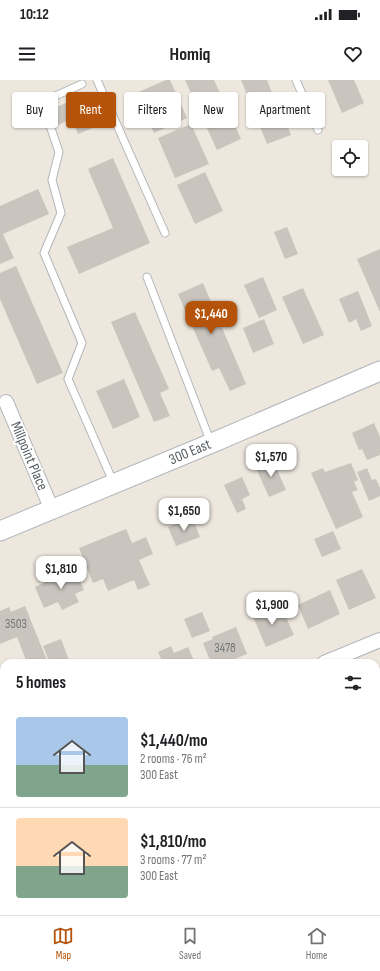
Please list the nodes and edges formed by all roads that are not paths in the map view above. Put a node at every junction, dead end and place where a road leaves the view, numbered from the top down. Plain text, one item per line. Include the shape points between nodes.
1 (97, 80) edge
2 (296, 80) edge
3 (82, 84) dead end
4 (318, 130) dead end
5 (165, 233) dead end
6 (147, 277) dead end
7 (380, 371) edge
8 (6, 402) dead end
9 (212, 443) junction
10 (114, 484) junction
11 (52, 510) junction
12 (0, 531) edge
13 (380, 640) edge
14 (334, 659) edge

1 - 5 lane
2 - 4 lane
3 - 10 lane via 42,102 59,152 52,180 62,213 44,252 82,343 68,379
6 - 9 lane
7 - 9 street, 300 East
8 - 11 street, Millpoint Place
9 - 10 street, 300 East
10 - 11 street, 300 East
11 - 12 street, 300 East
13 - 14 street

